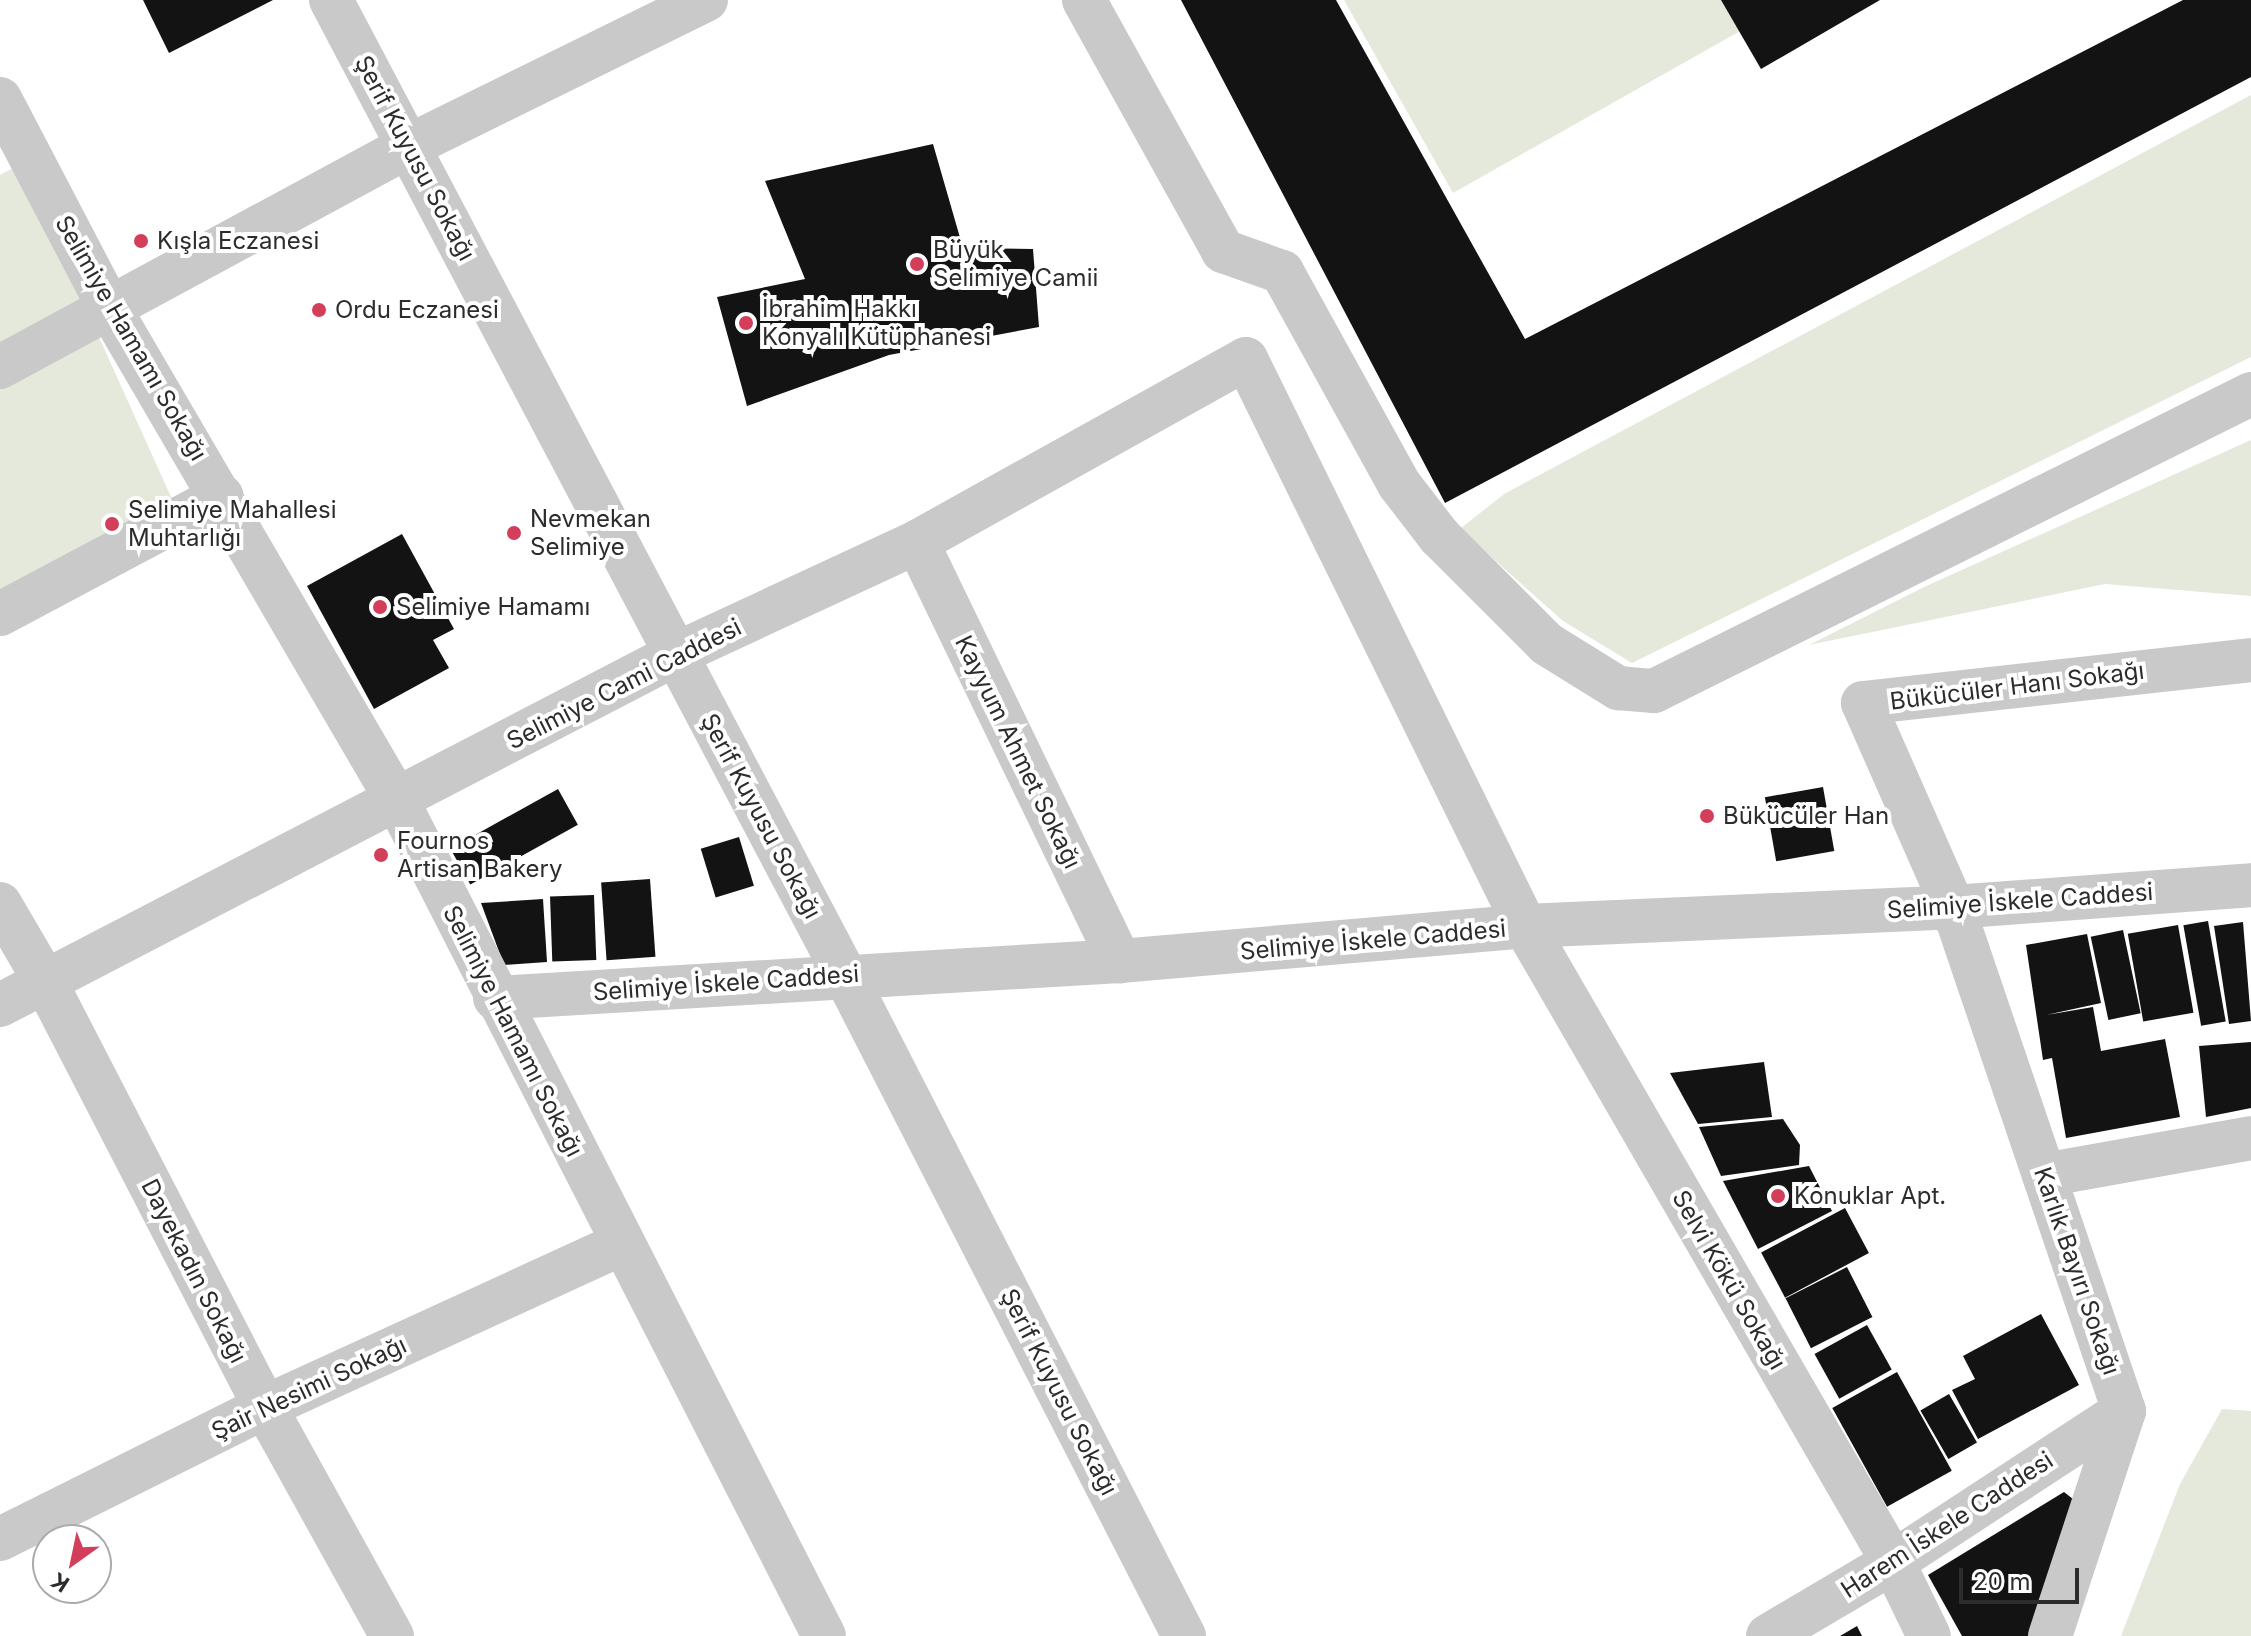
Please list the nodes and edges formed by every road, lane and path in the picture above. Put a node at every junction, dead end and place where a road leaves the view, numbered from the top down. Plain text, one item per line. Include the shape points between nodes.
1 (331, 0) edge
2 (706, 0) edge
3 (1084, 0) edge
4 (0, 99) edge
5 (409, 146) junction
6 (14, 160) edge
7 (110, 309) junction
8 (1246, 359) joint
9 (0, 367) edge
10 (2251, 394) edge
11 (222, 496) junction
12 (917, 542) junction
13 (0, 614) edge
14 (676, 654) junction
15 (2251, 660) edge
16 (398, 802) junction
17 (2251, 885) edge
18 (0, 904) edge
19 (1953, 907) junction
20 (1525, 926) junction
21 (1120, 961) junction
22 (845, 975) junction
23 (45, 981) junction
24 (495, 998) junction
25 (0, 1005) edge
26 (2251, 1138) edge
27 (2044, 1175) junction
28 (621, 1244) junction
29 (265, 1407) junction
30 (2124, 1411) junction
31 (0, 1539) edge
32 (1893, 1562) junction
33 (392, 1636) edge
34 (824, 1636) edge
35 (1184, 1636) edge
36 (1768, 1636) edge
37 (1929, 1636) edge
38 (2050, 1636) edge

1 - 5 street, Şerif Kuyusu Sokağı
2 - 5 street
3 - 10 street via 1223,251 1282,272 1399,484 1431,526 1547,644 1618,688 1654,691
4 - 6 street, Selimiye Hamamı Sokağı
5 - 7 street
5 - 14 street, Şerif Kuyusu Sokağı
6 - 7 street, Selimiye Hamamı Sokağı
7 - 9 street
7 - 11 street, Selimiye Hamamı Sokağı
8 - 12 street, Selimiye Cami Caddesi
8 - 20 street, Selvi Kökü Sokağı
11 - 13 street
11 - 16 street, Selimiye Hamamı Sokağı
12 - 14 street, Selimiye Cami Caddesi
12 - 21 street, Kayyum Ahmet Sokağı
14 - 16 street, Selimiye Cami Caddesi
14 - 22 street, Şerif Kuyusu Sokağı
15 - 19 street, Bükücüler Hanı Sokağı via 1863,703
16 - 23 street, Selimiye Cami Caddesi
16 - 24 street, Selimiye Hamamı Sokağı
17 - 19 street, Selimiye İskele Caddesi
18 - 23 street, Dayekadın Sokağı
19 - 20 street, Selimiye İskele Caddesi
19 - 27 street, Karlık Bayırı Sokağı
20 - 21 street, Selimiye İskele Caddesi
20 - 32 street, Selvi Kökü Sokağı
21 - 22 street, Selimiye İskele Caddesi
22 - 24 street, Selimiye İskele Caddesi
22 - 35 street, Şerif Kuyusu Sokağı
23 - 25 street, Selimiye Cami Caddesi
23 - 29 street, Dayekadın Sokağı
24 - 28 street, Selimiye Hamamı Sokağı
26 - 27 street
27 - 30 street, Karlık Bayırı Sokağı
28 - 29 street, Şair Nesimi Sokağı
28 - 34 street, Selimiye Hamamı Sokağı
29 - 31 street, Şair Nesimi Sokağı
29 - 33 street, Dayekadın Sokağı
30 - 32 street, Harem İskele Caddesi
30 - 38 street
32 - 36 street, Harem İskele Caddesi
32 - 37 street, Selvi Kökü Sokağı

